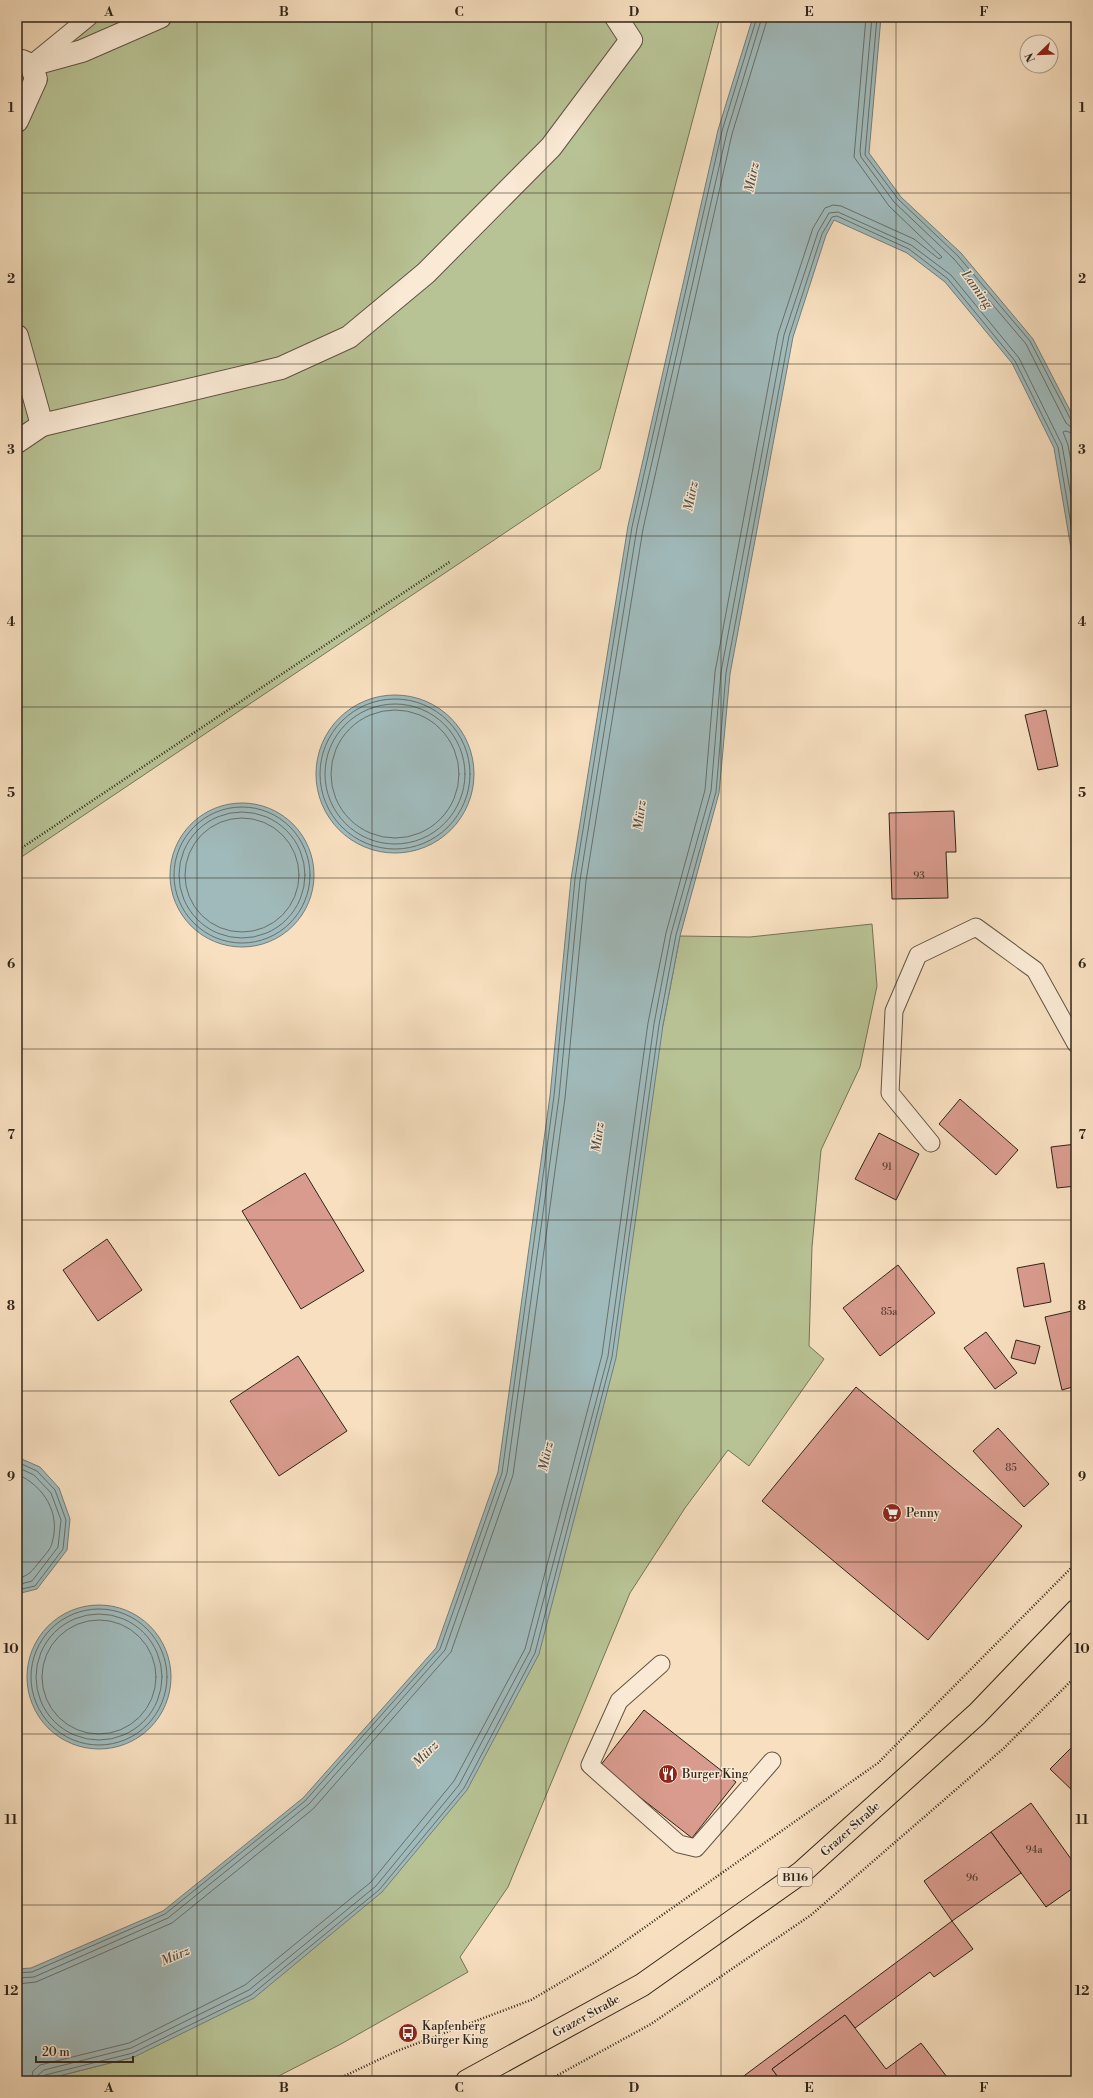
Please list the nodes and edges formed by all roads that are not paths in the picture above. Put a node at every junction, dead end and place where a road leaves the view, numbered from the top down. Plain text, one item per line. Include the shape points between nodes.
1 (89, 17) edge
2 (160, 17) edge
3 (616, 17) edge
4 (24, 64) edge
5 (17, 121) edge
6 (17, 336) edge
7 (42, 425) junction
8 (17, 442) edge
9 (1076, 1044) edge
10 (931, 1143) dead end
11 (1076, 1611) edge
12 (661, 1664) dead end
13 (772, 1760) dead end
14 (467, 2081) edge

1 - 4 lane
2 - 4 street via 82,51
3 - 7 street via 631,40 551,148 426,273 349,336 281,368
4 - 5 street via 36,79
6 - 7 street
7 - 8 street
9 - 10 lane via 1035,970 976,927 918,955 894,1011 890,1093
11 - 14 main road, Grazer Straße / B116 via 977,1714 802,1872 642,1985
12 - 13 lane via 619,1701 590,1765 679,1844 696,1848

